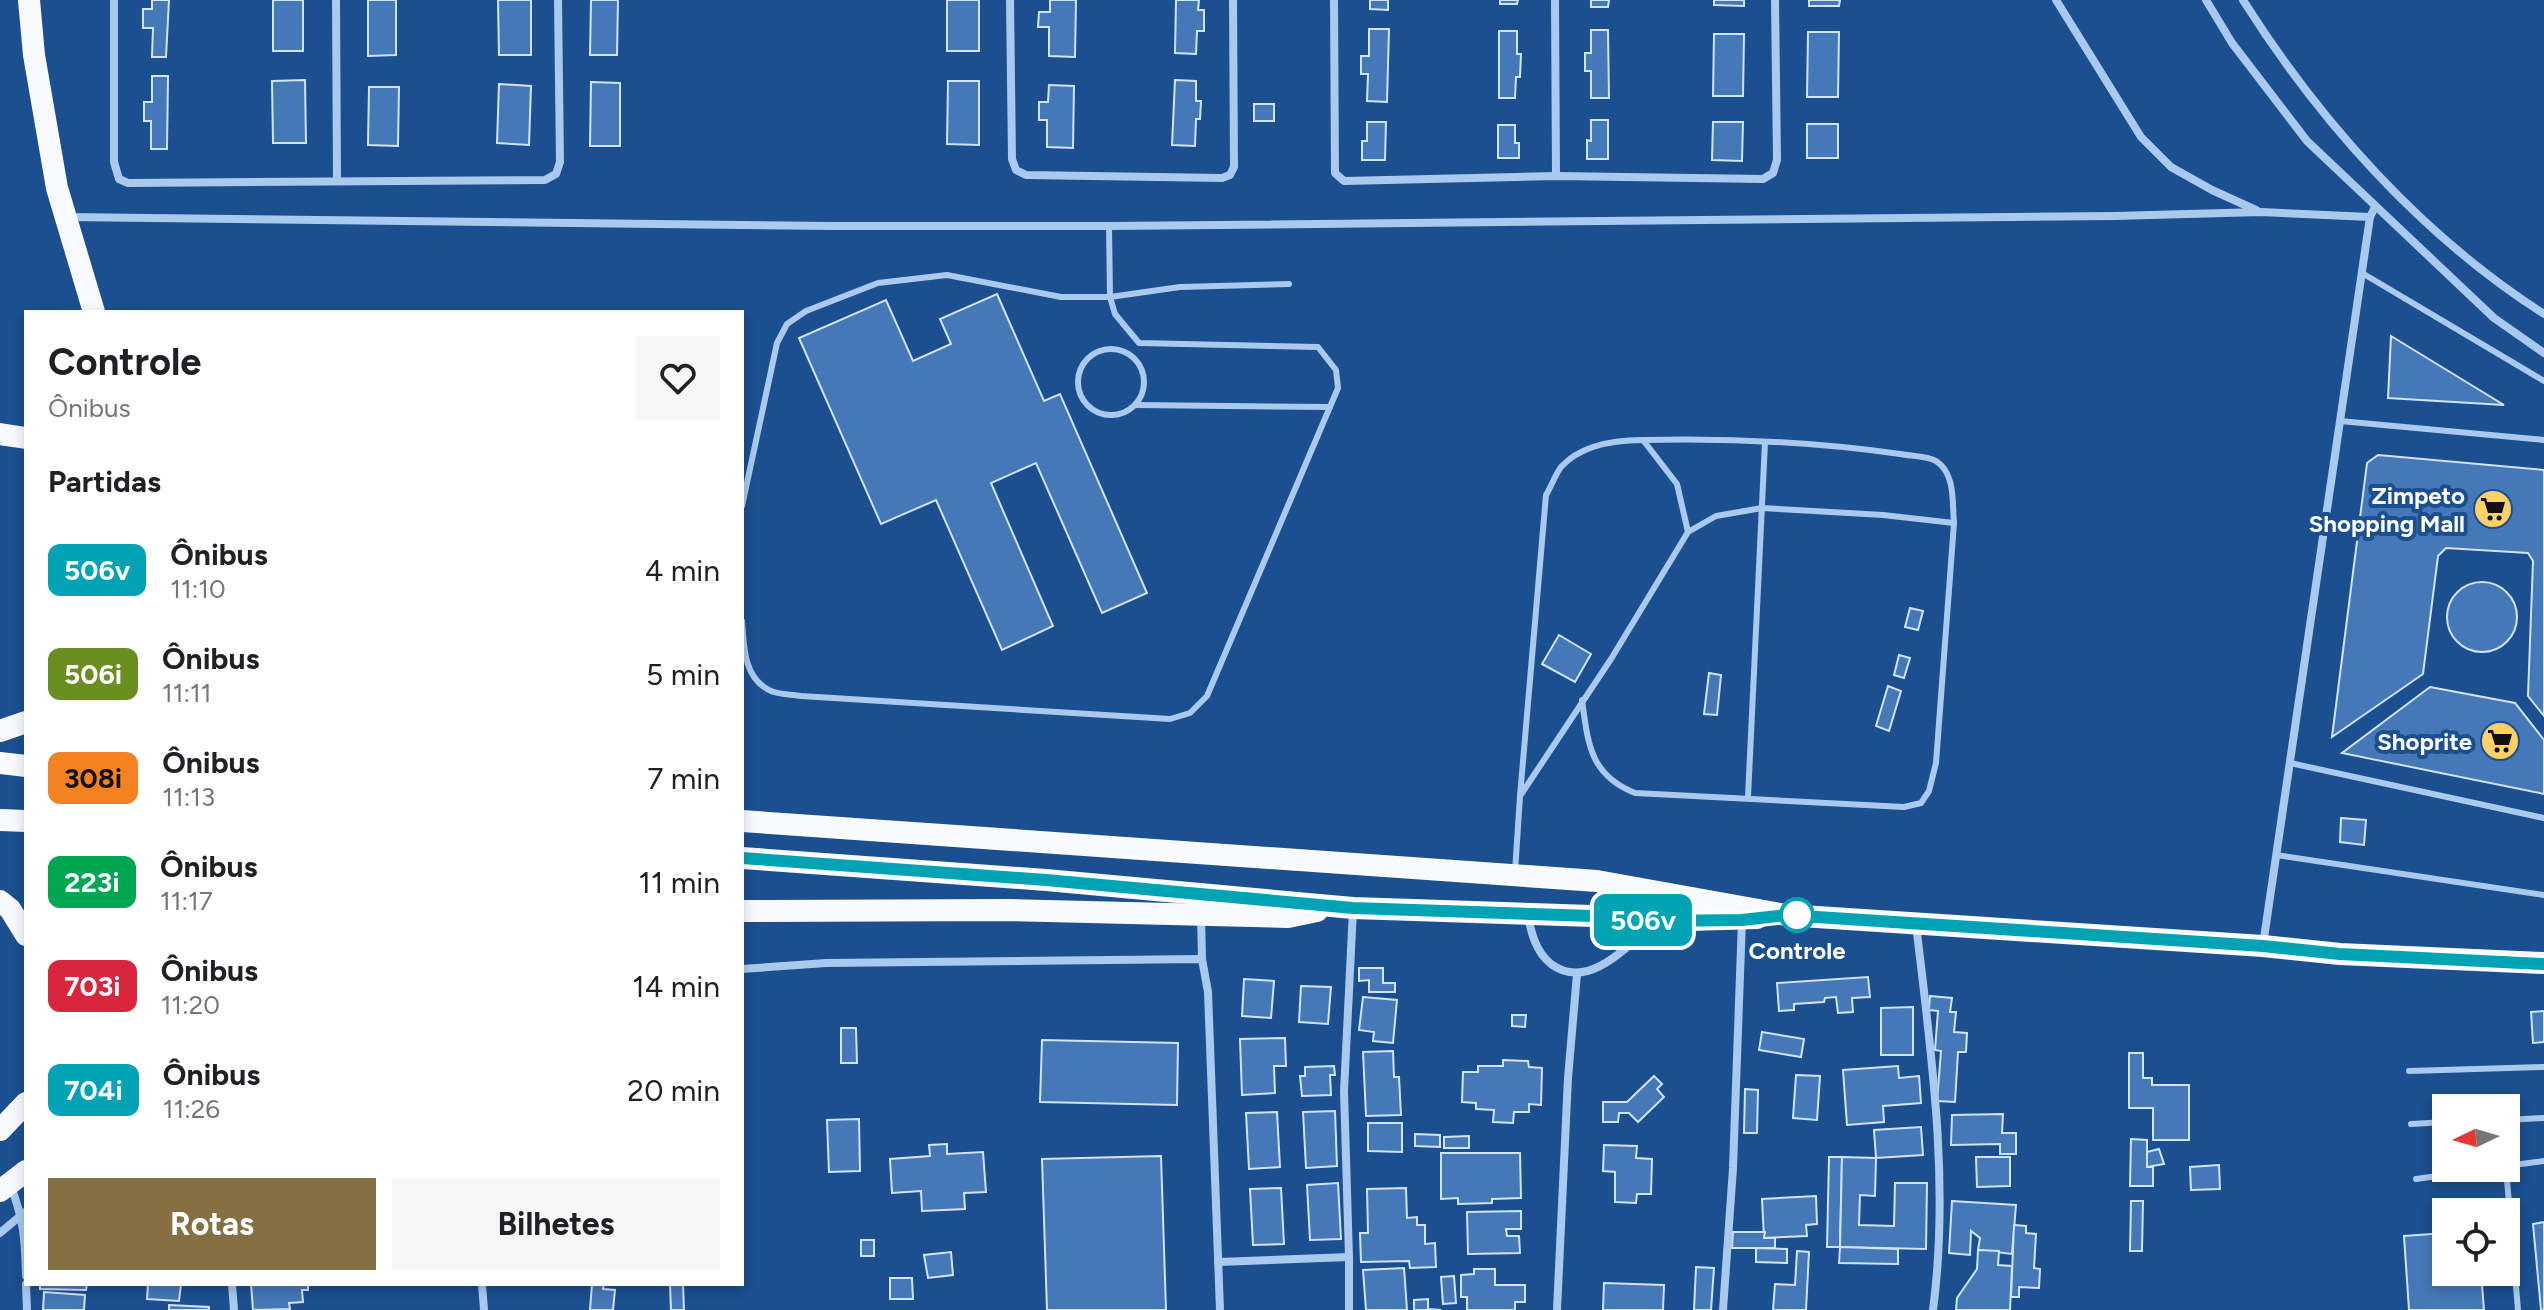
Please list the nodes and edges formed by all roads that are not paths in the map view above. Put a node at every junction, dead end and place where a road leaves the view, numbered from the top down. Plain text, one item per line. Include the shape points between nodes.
1 (29, 0) edge
2 (114, 0) edge
3 (336, 0) edge
4 (558, 0) edge
5 (1010, 0) edge
6 (1233, 0) edge
7 (1334, 0) edge
8 (1555, 0) edge
9 (1775, 0) edge
10 (2056, 0) edge
11 (2206, 0) edge
12 (2243, 0) edge
13 (1556, 176) junction
14 (337, 180) junction
15 (2375, 207) junction
16 (2261, 212) junction
17 (64, 217) junction
18 (2370, 217) junction
19 (1109, 226) junction
20 (2362, 273) junction
21 (1289, 284) dead end
22 (1110, 297) junction
23 (93, 310) edge
24 (2544, 314) edge
25 (1139, 343) junction
26 (2544, 353) edge
27 (1131, 355) junction
28 (2544, 381) edge
29 (1136, 405) junction
30 (1330, 407) junction
31 (2340, 421) junction
32 (0, 434) edge
33 (24, 438) edge
34 (1643, 440) junction
35 (2544, 440) edge
36 (1765, 442) junction
37 (744, 497) edge
38 (1762, 508) junction
39 (1954, 523) junction
40 (1688, 532) junction
41 (744, 653) edge
42 (1582, 700) junction
43 (24, 723) edge
44 (0, 731) edge
45 (0, 763) edge
46 (2290, 763) junction
47 (24, 766) edge
48 (1520, 796) junction
49 (1748, 797) junction
50 (2544, 818) edge
51 (0, 820) edge
52 (24, 821) edge
53 (744, 821) edge
54 (2276, 855) junction
55 (744, 858) edge
56 (1514, 876) junction
57 (2544, 895) edge
58 (0, 901) edge
59 (1347, 907) junction
60 (744, 911) edge
61 (1528, 914) junction
62 (1201, 915) junction
63 (1786, 915) junction
64 (1742, 920) junction
65 (1656, 921) junction
66 (1916, 923) junction
67 (24, 932) edge
68 (2263, 946) junction
69 (1202, 959) junction
70 (2544, 963) edge
71 (744, 969) edge
72 (1577, 974) junction
73 (2544, 1067) edge
74 (2409, 1071) dead end
75 (24, 1105) edge
76 (2544, 1118) edge
77 (2520, 1119) edge
78 (2432, 1123) edge
79 (2411, 1124) dead end
80 (0, 1130) edge
81 (2544, 1161) edge
82 (2520, 1165) edge
83 (2432, 1177) edge
84 (2416, 1179) dead end
85 (12, 1182) edge
86 (2507, 1182) edge
87 (24, 1213) edge
88 (0, 1233) edge
89 (1349, 1257) junction
90 (1218, 1262) junction
91 (26, 1286) edge
92 (232, 1286) edge
93 (482, 1286) edge
94 (27, 1310) edge
95 (234, 1310) edge
96 (484, 1310) edge
97 (1220, 1310) edge
98 (1349, 1310) edge
99 (1557, 1310) edge
100 (1723, 1310) edge
101 (1933, 1310) edge
102 (2518, 1310) edge

1 - 17 highway
2 - 14 street via 114,162 119,179
3 - 14 street
4 - 14 street via 556,174 545,180
5 - 6 street via 1016,170 1026,175 1222,178 1234,167
7 - 13 street via 1339,179
8 - 13 street
9 - 13 street via 1773,173 1763,179
10 - 16 street via 2141,137 2171,167
11 - 15 street via 2307,141
12 - 24 street via 2310,98 2399,196 2497,284
15 - 18 street
15 - 26 street via 2494,318
16 - 18 street
16 - 19 street
17 - 19 street
17 - 23 highway
18 - 20 street
19 - 22 lane
20 - 28 lane
20 - 31 street
21 - 22 lane via 1180,287
22 - 25 lane via 1115,314
22 - 37 lane via 1061,297 947,275 878,283 806,311 787,324 777,343
25 - 27 lane
25 - 30 lane via 1318,347 1336,370 1338,388
27 - 29 lane via 1145,379
27 - 29 lane via 1112,349 1093,354 1078,380 1083,400 1098,413 1119,415
29 - 30 lane
30 - 41 lane via 1207,696 1190,713 1170,719 801,696 770,691 752,675
31 - 35 lane
31 - 46 street
32 - 33 highway
34 - 36 lane
34 - 40 lane via 1677,484
34 - 48 lane via 1616,440 1588,450 1562,467 1546,495
36 - 38 lane
36 - 39 lane via 1935,460 1951,483
38 - 39 lane
38 - 40 lane via 1716,516
38 - 49 lane
39 - 49 lane via 1936,763 1921,803 1904,807
40 - 42 lane
42 - 48 lane
42 - 49 lane via 1588,748 1615,785 1635,793
43 - 44 highway
45 - 47 highway
46 - 50 lane
46 - 54 street
48 - 56 lane
51 - 52 highway
53 - 56 highway
54 - 57 lane
54 - 68 street
55 - 59 highway
56 - 63 highway via 1597,881
58 - 67 highway
59 - 61 highway
59 - 62 highway via 1288,917
59 - 89 street via 1344,1091
60 - 62 highway
61 - 65 highway
61 - 72 street via 1543,956
62 - 69 street
63 - 64 highway
63 - 66 highway
64 - 65 highway
64 - 100 street
65 - 72 street via 1620,953
66 - 68 highway
66 - 101 street via 1935,1090 1940,1257
68 - 70 highway
69 - 71 street via 826,963
69 - 90 street via 1208,992
72 - 99 street
73 - 74 lane
75 - 80 highway
76 - 77 lane
78 - 79 lane
81 - 82 lane
83 - 84 lane
85 - 87 street
86 - 102 lane
87 - 88 street
89 - 90 street
89 - 98 street
90 - 97 street
91 - 94 street
92 - 95 street
93 - 96 street

